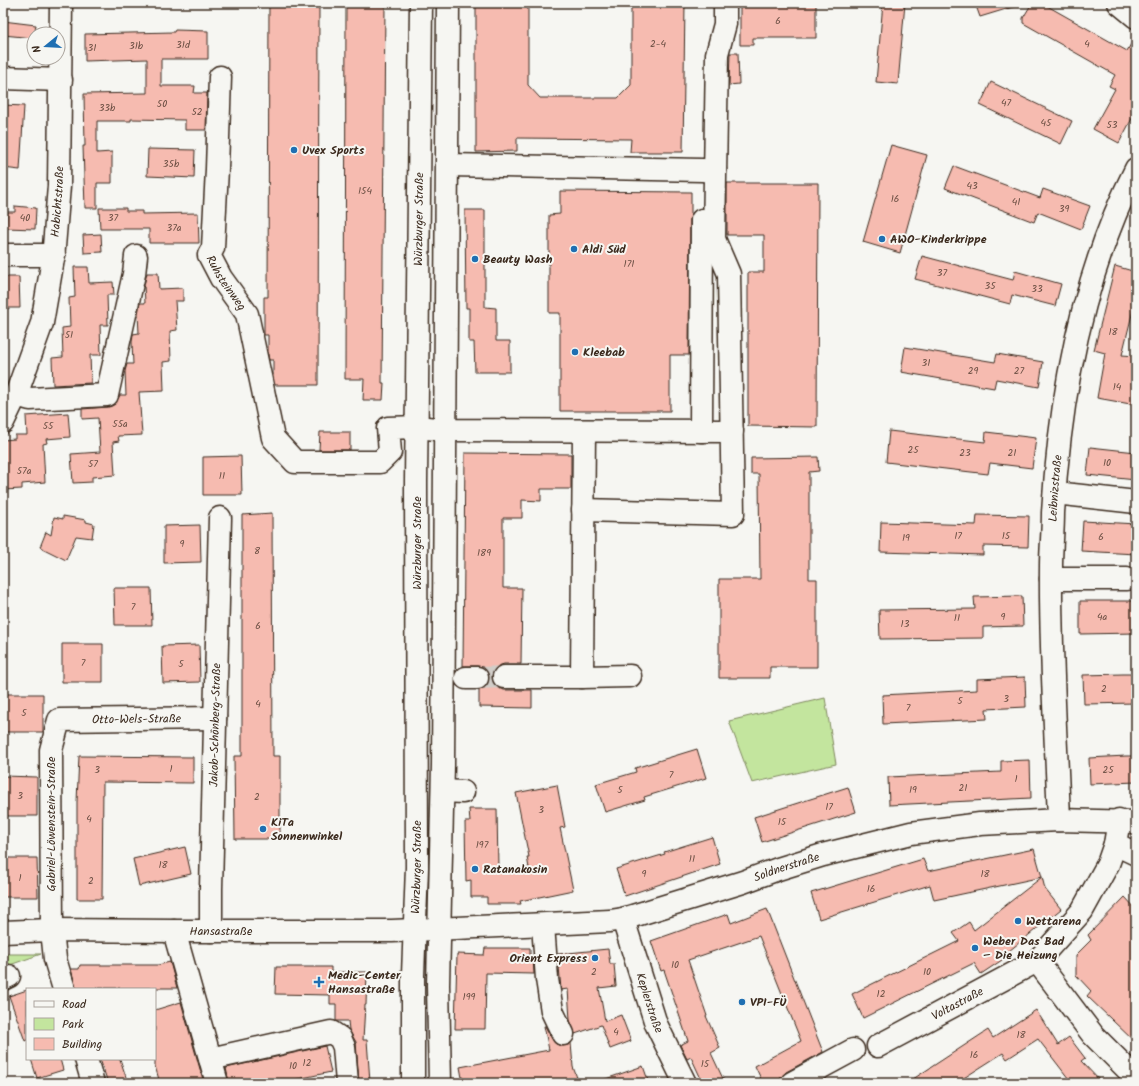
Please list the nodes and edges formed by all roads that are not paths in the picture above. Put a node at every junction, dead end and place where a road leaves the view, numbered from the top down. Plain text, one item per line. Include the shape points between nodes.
1 (61, 3) edge
2 (421, 3) edge
3 (448, 3) edge
4 (725, 3) edge
5 (1119, 3) edge
6 (1136, 17) edge
7 (220, 77) dead end
8 (3, 78) edge
9 (61, 80) junction
10 (448, 165) junction
11 (1136, 169) edge
12 (709, 170) junction
13 (3, 255) edge
14 (54, 255) junction
15 (136, 256) dead end
16 (16, 394) junction
17 (3, 422) edge
18 (417, 427) junction
19 (446, 430) junction
20 (584, 431) junction
21 (701, 431) junction
22 (732, 431) junction
23 (1054, 493) junction
24 (1136, 502) edge
25 (583, 510) junction
26 (220, 518) dead end
27 (1051, 579) junction
28 (1127, 579) dead end
29 (630, 676) dead end
30 (504, 677) tunnel mouth
31 (582, 677) junction
32 (215, 718) junction
33 (59, 720) joint
34 (1059, 820) junction
35 (1128, 821) edge
36 (1115, 844) junction
37 (1136, 854) edge
38 (623, 919) junction
39 (543, 925) junction
40 (440, 928) junction
41 (52, 930) junction
42 (415, 930) junction
43 (174, 931) junction
44 (211, 931) junction
45 (3, 932) edge
46 (1037, 961) junction
47 (64, 988) edge
48 (563, 1034) dead end
49 (878, 1046) dead end
50 (853, 1050) dead end
51 (210, 1059) junction
52 (86, 1060) edge
53 (1136, 1078) edge
54 (93, 1083) edge
55 (217, 1083) edge
56 (346, 1083) edge
57 (413, 1083) edge
58 (440, 1083) edge
59 (685, 1083) edge
60 (792, 1083) edge

1 - 9 street, Habichtstraße
2 - 18 street, Würzburger Straße
3 - 10 street, Würzburger Straße
4 - 12 street via 725,24 717,54
5 - 6 street
7 - 18 street, Ruhsteinweg via 213,248 209,255 221,278 247,314 273,438 295,462 380,462 390,452 388,428
8 - 9 street
9 - 14 street, Habichtstraße via 60,186
10 - 12 street
10 - 19 street, Würzburger Straße
11 - 23 street, Leibnizstraße via 1116,210 1097,261 1076,339 1064,406
12 - 21 street
12 - 22 street via 714,240 728,274
13 - 14 street
14 - 16 street, Habichtstraße via 42,324
15 - 16 street via 107,395 30,399
16 - 17 street, Habichtstraße
18 - 19 street
18 - 42 street, Würzburger Straße
19 - 20 street
19 - 40 street, Würzburger Straße via 453,791
20 - 21 street
20 - 25 street
21 - 22 street
22 - 25 street via 732,514
23 - 24 street
23 - 27 street, Leibnizstraße
25 - 31 street
26 - 32 street, Jakob-Schönberg-Straße
27 - 28 street
27 - 34 street, Leibnizstraße
29 - 31 street
30 - 31 street
32 - 33 street, Otto-Wels-Straße
32 - 44 street, Jakob-Schönberg-Straße
33 - 41 street, Gabriel-Löwenstein-Straße via 51,750
34 - 35 street, Soldnerstraße
34 - 38 street, Soldnerstraße via 980,824 885,839 823,855
35 - 36 street, Voltastraße
36 - 37 street
36 - 46 street, Voltastraße via 1108,864 1082,911
38 - 39 street, Soldnerstraße
38 - 59 street, Keplerstraße via 656,1024
39 - 40 street, Soldnerstraße
39 - 48 street via 552,1011
40 - 42 street, Hansastraße
40 - 58 street, Würzburger Straße
41 - 43 street, Hansastraße
41 - 45 street, Hansastraße
41 - 47 street, Gabriel-Löwenstein-Straße via 55,959
42 - 44 street, Hansastraße
42 - 57 street, Würzburger Straße
43 - 44 street, Hansastraße
43 - 51 street
46 - 49 street, Voltastraße
46 - 53 street via 1093,1034
50 - 60 street
51 - 55 street
51 - 56 street via 331,1032 340,1038 344,1047
52 - 54 street

